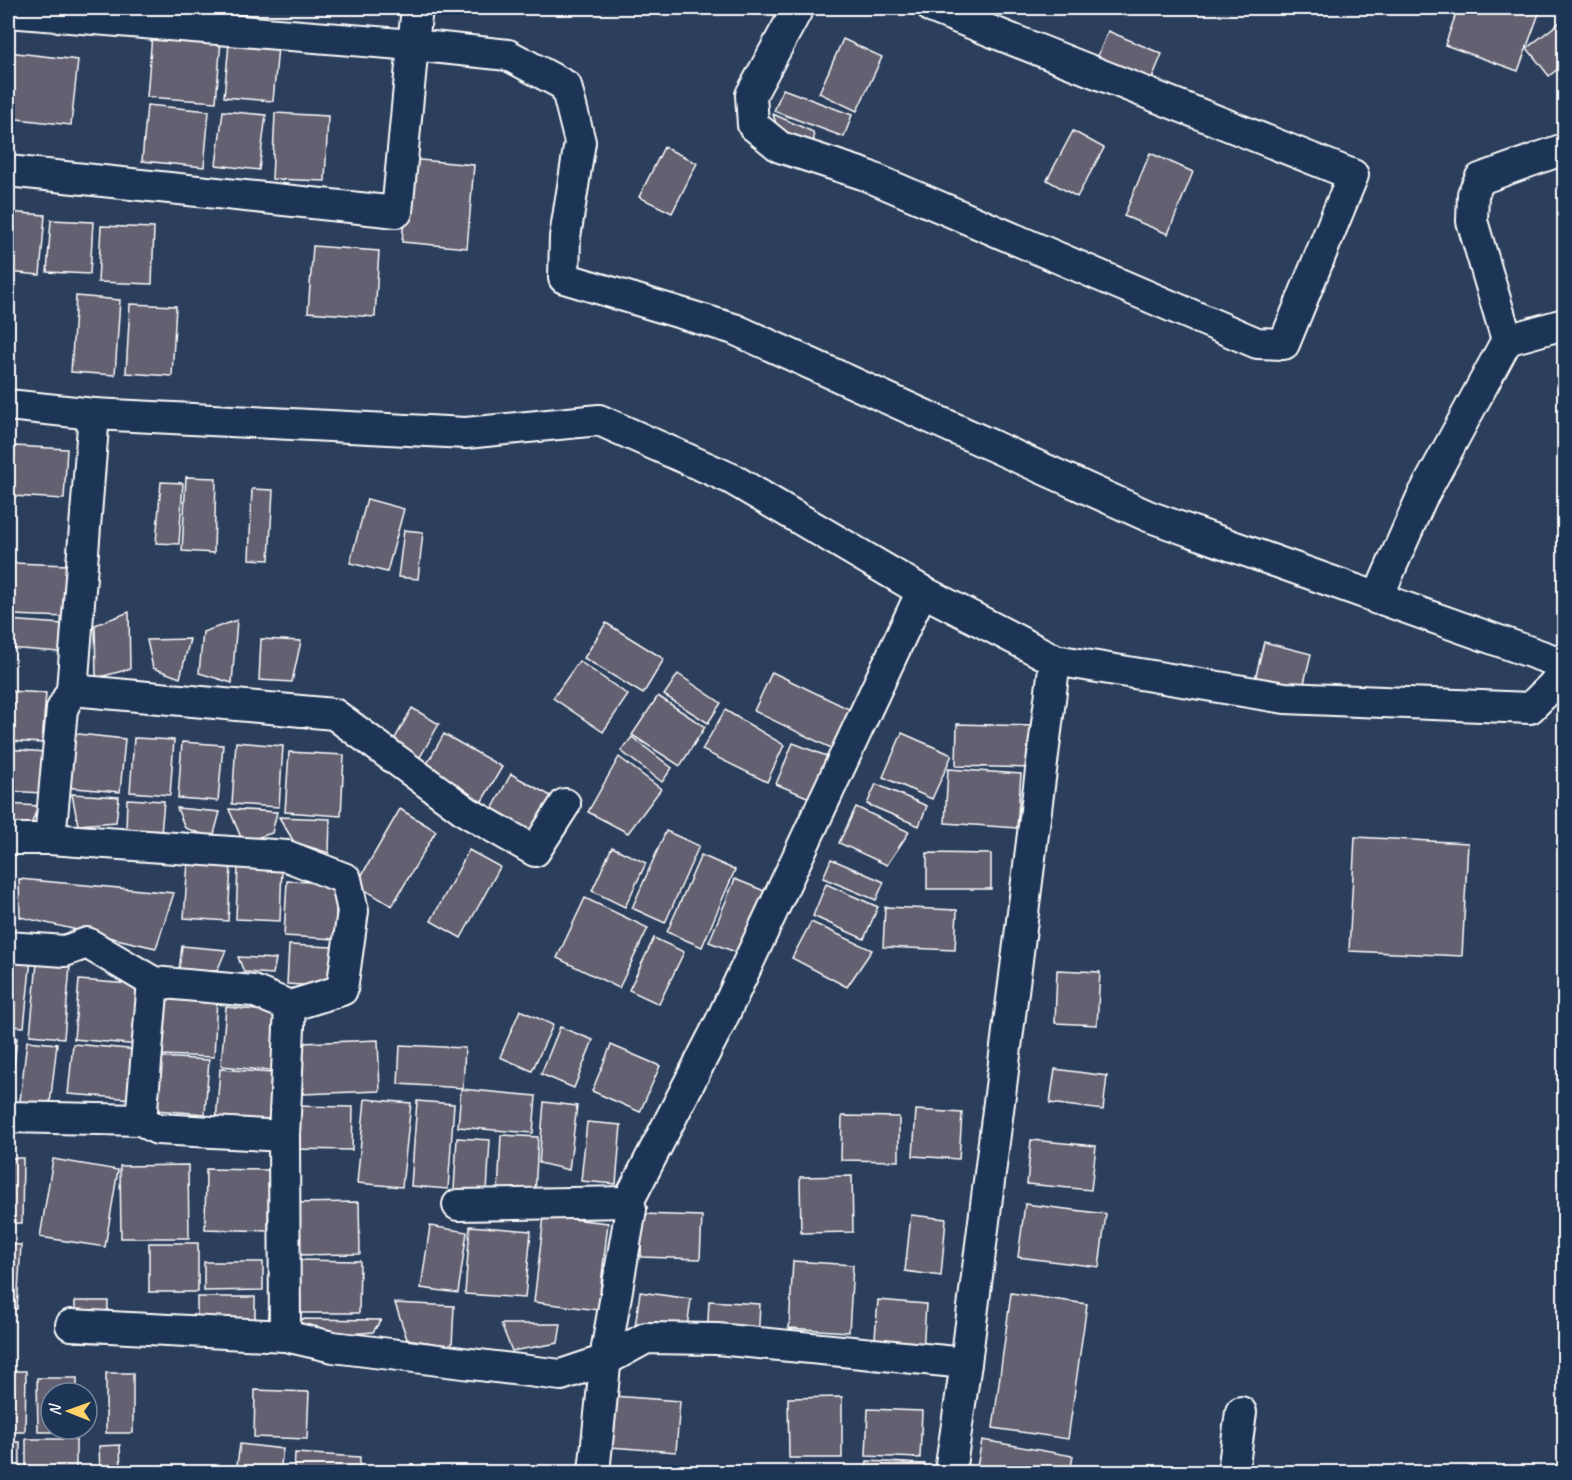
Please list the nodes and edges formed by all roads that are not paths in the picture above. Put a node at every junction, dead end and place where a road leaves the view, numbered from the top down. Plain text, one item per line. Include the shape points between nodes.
1 (417, 8) edge
2 (798, 8) edge
3 (933, 8) edge
4 (8, 12) edge
5 (413, 45) junction
6 (1564, 149) edge
7 (8, 171) edge
8 (1564, 324) edge
9 (1507, 340) junction
10 (8, 405) edge
11 (94, 414) junction
12 (922, 591) junction
13 (1377, 599) junction
14 (1055, 660) junction
15 (1564, 664) edge
16 (1564, 674) edge
17 (72, 690) junction
18 (565, 804) dead end
19 (8, 839) edge
20 (50, 839) junction
21 (8, 947) edge
22 (153, 982) junction
23 (290, 1006) junction
24 (8, 1117) edge
25 (141, 1120) junction
26 (284, 1136) junction
27 (628, 1202) junction
28 (458, 1205) dead end
29 (71, 1325) dead end
30 (285, 1336) junction
31 (606, 1360) junction
32 (966, 1363) junction
33 (1241, 1412) dead end
34 (594, 1473) edge
35 (950, 1473) edge
36 (1233, 1473) edge

1 - 5 street
2 - 3 street via 751,95 753,125 780,147 863,174 1257,343 1284,344 1353,175
4 - 5 street
5 - 7 street via 397,212
5 - 13 street via 508,55 566,86 580,142 565,237 564,278 734,328 1148,516
6 - 9 street via 1480,179 1473,194 1472,221
8 - 9 street
9 - 13 street via 1420,499
10 - 11 street
11 - 12 street via 466,433 599,420 732,479
11 - 17 street
12 - 14 street
12 - 27 street via 720,1023
13 - 15 street
14 - 16 street via 1285,698 1530,708
14 - 32 street
17 - 18 street via 334,714 467,812 535,851
17 - 20 street via 62,709
19 - 20 street
20 - 23 street via 287,856 346,879 353,911 342,990
21 - 22 street via 65,951 87,944
22 - 23 street via 253,991
22 - 25 street
23 - 26 street
24 - 25 street
25 - 26 street via 157,1129
26 - 30 street
27 - 28 street
27 - 31 street via 631,1209
29 - 30 street
30 - 31 street via 333,1347 561,1375
31 - 32 street via 646,1338 717,1339
31 - 34 street
32 - 35 street
33 - 36 street

